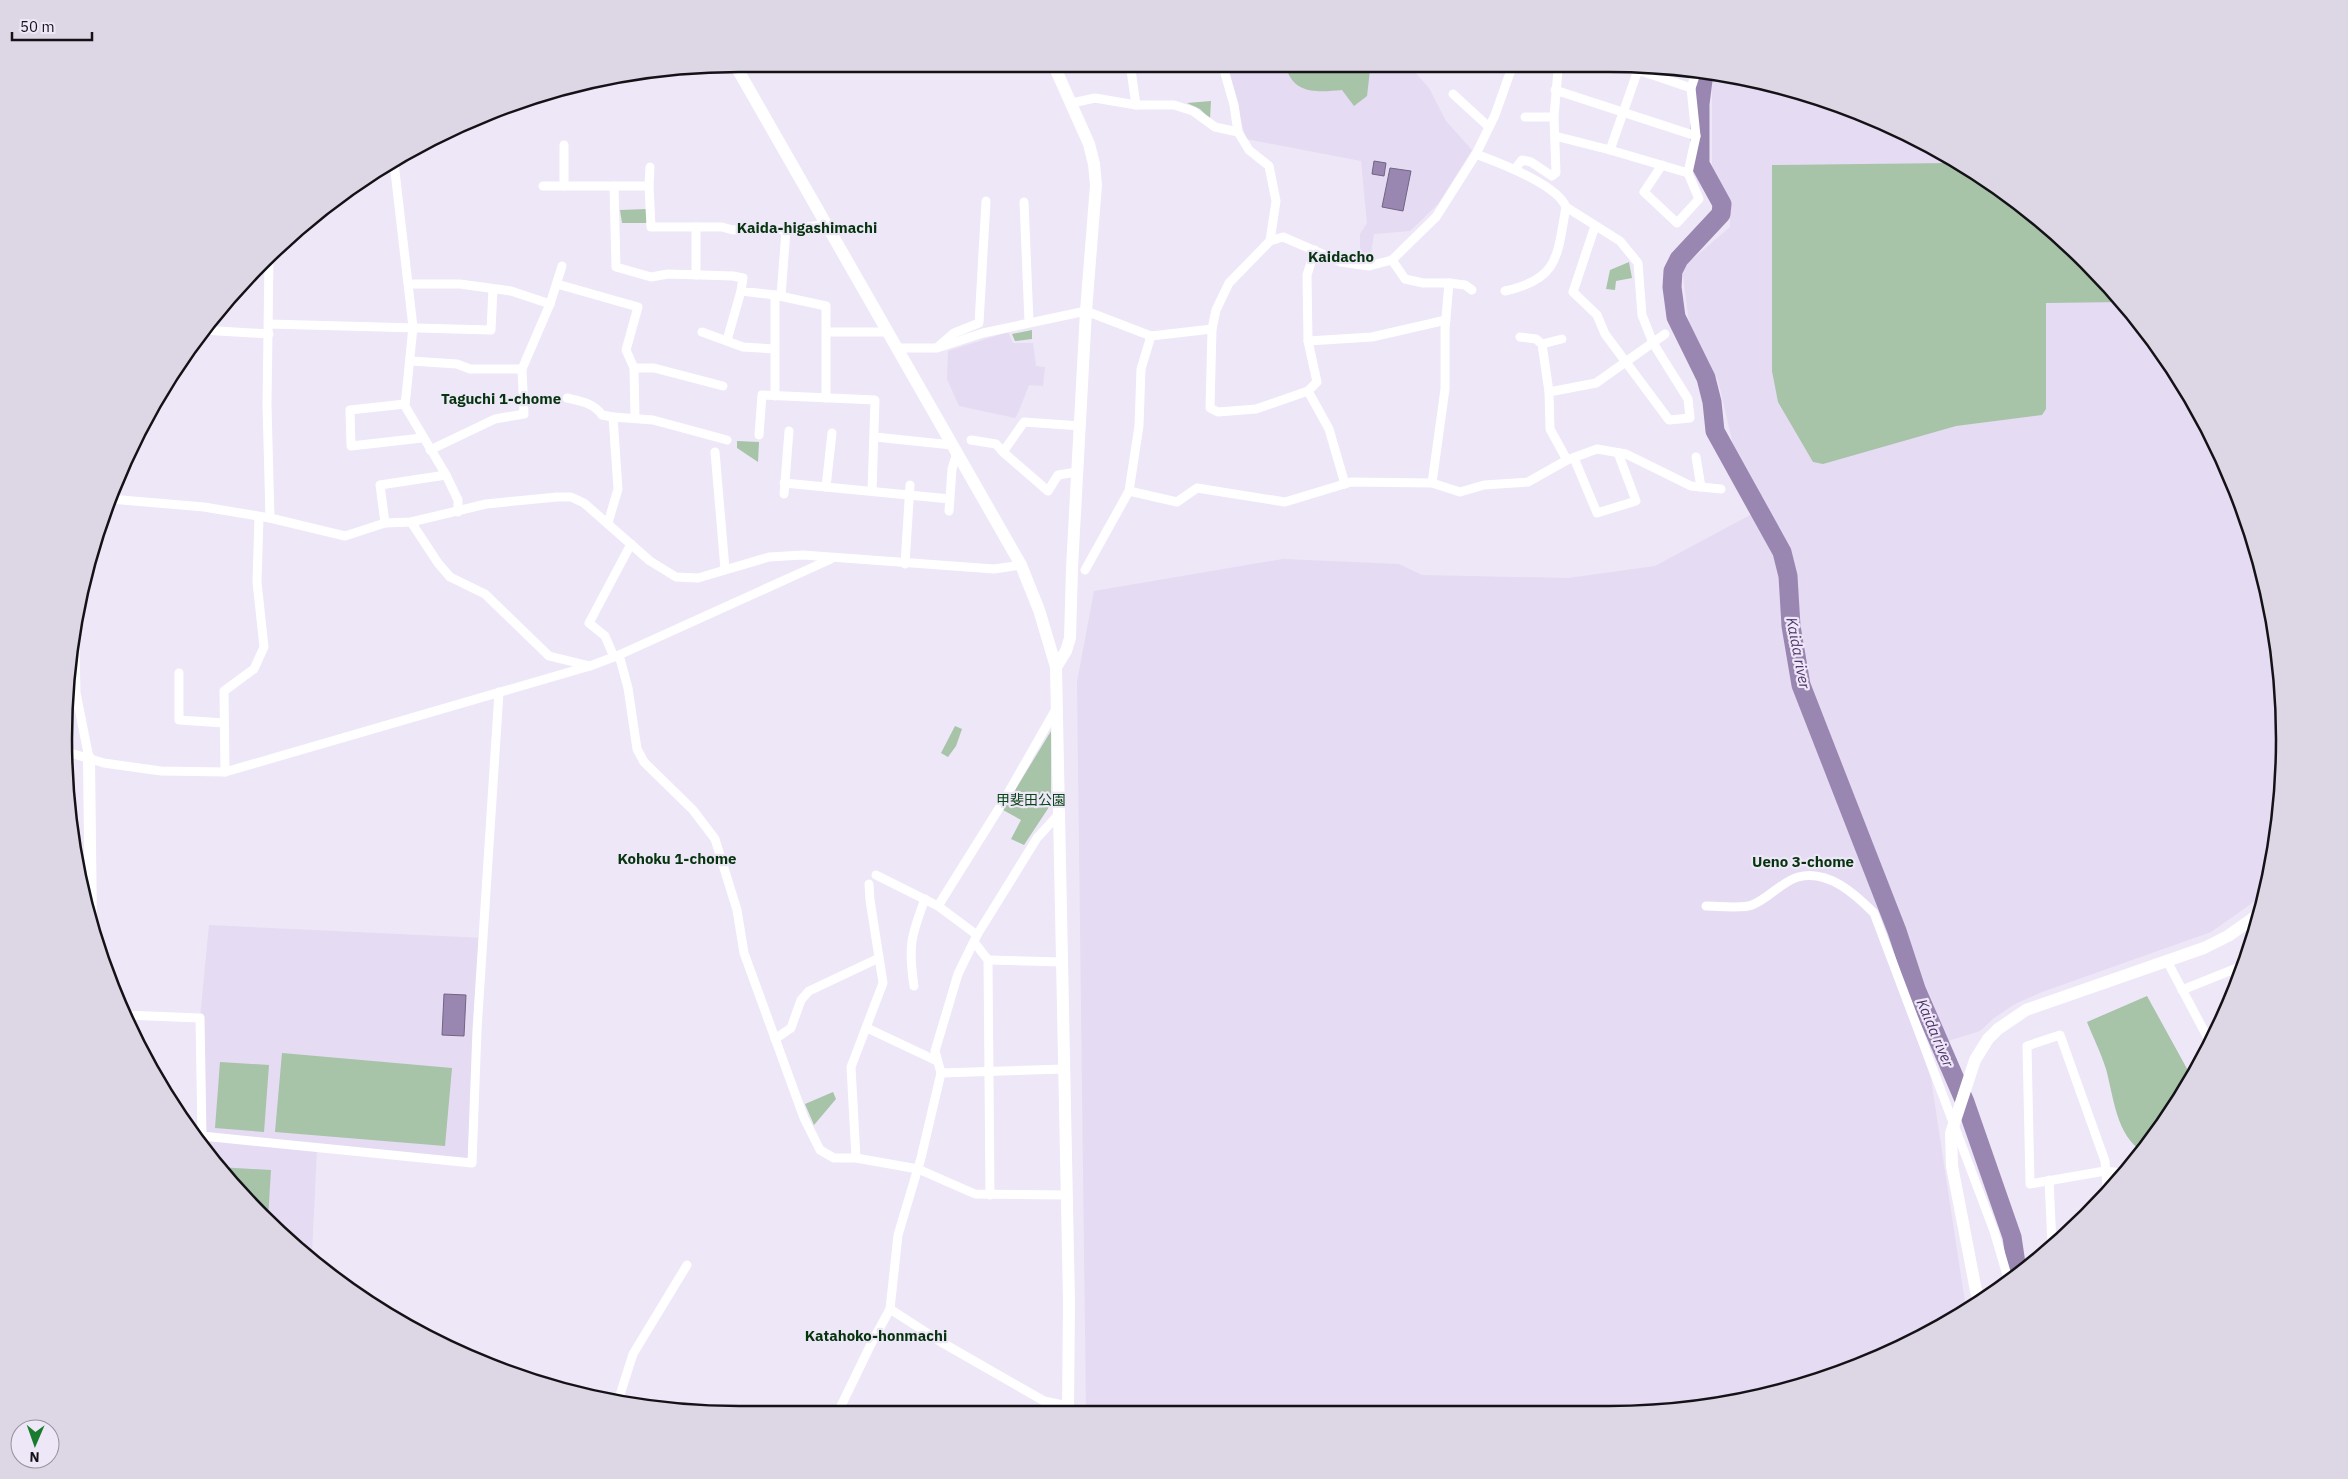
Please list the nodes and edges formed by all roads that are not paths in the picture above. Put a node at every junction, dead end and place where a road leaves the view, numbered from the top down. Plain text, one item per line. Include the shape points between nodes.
1 (739, 72) edge
2 (1057, 72) edge
3 (1131, 72) edge
4 (1225, 72) edge
5 (1510, 72) edge
6 (1558, 72) edge
7 (1636, 73) edge
8 (1649, 74) edge
9 (1694, 78) edge
10 (1691, 88) junction
11 (1555, 90) junction
12 (1453, 94) dead end
13 (1072, 103) junction
14 (1136, 105) junction
15 (1623, 112) junction
16 (1526, 116) dead end
17 (1554, 117) junction
18 (1489, 127) junction
19 (1238, 132) junction
20 (1555, 136) junction
21 (1696, 136) junction
22 (564, 145) dead end
23 (1610, 150) junction
24 (1476, 154) junction
25 (1662, 166) junction
26 (650, 167) dead end
27 (395, 169) edge
28 (1515, 169) junction
29 (1688, 173) junction
30 (544, 186) dead end
31 (564, 186) junction
32 (614, 186) junction
33 (649, 186) junction
34 (986, 201) dead end
35 (1024, 202) dead end
36 (1566, 207) junction
37 (827, 224) junction
38 (1594, 226) junction
39 (696, 227) junction
40 (786, 230) junction
41 (1270, 241) junction
42 (1315, 250) junction
43 (1392, 260) junction
44 (562, 266) dead end
45 (269, 267) edge
46 (696, 275) junction
47 (1449, 283) junction
48 (409, 284) junction
49 (557, 284) junction
50 (493, 289) junction
51 (1472, 290) dead end
52 (741, 291) junction
53 (1505, 291) dead end
54 (778, 296) junction
55 (550, 304) junction
56 (1086, 311) junction
57 (1446, 320) junction
58 (1029, 322) junction
59 (269, 324) junction
60 (413, 327) junction
61 (1212, 329) junction
62 (212, 331) edge
63 (702, 332) dead end
64 (826, 332) junction
65 (887, 332) junction
66 (268, 334) junction
67 (1665, 334) dead end
68 (1151, 336) junction
69 (1520, 337) dead end
70 (1562, 339) dead end
71 (727, 340) junction
72 (1308, 341) junction
73 (1653, 343) junction
74 (1542, 344) junction
75 (898, 348) junction
76 (937, 348) junction
77 (774, 349) junction
78 (410, 361) junction
79 (1626, 362) junction
80 (634, 368) junction
81 (522, 369) junction
82 (723, 386) dead end
83 (1308, 392) junction
84 (1549, 392) junction
85 (775, 396) junction
86 (567, 398) dead end
87 (826, 398) junction
88 (405, 404) junction
89 (613, 417) junction
90 (635, 417) junction
91 (1081, 426) junction
92 (789, 431) dead end
93 (832, 433) dead end
94 (759, 435) dead end
95 (875, 437) junction
96 (422, 438) junction
97 (727, 440) dead end
98 (972, 440) dead end
99 (954, 448) junction
100 (430, 450) junction
101 (714, 452) dead end
102 (1003, 452) junction
103 (1618, 453) junction
104 (1696, 457) dead end
105 (1570, 459) junction
106 (1077, 472) junction
107 (446, 475) junction
108 (784, 483) junction
109 (1432, 483) junction
110 (1345, 484) junction
111 (826, 487) junction
112 (1701, 487) junction
113 (910, 490) junction
114 (1721, 490) dead end
115 (872, 491) junction
116 (1129, 491) junction
117 (784, 494) dead end
118 (950, 499) junction
119 (117, 500) edge
120 (949, 511) dead end
121 (458, 512) junction
122 (259, 517) junction
123 (270, 518) junction
124 (412, 522) junction
125 (385, 523) junction
126 (608, 523) junction
127 (631, 544) junction
128 (831, 558) junction
129 (905, 564) junction
130 (1021, 565) junction
131 (725, 569) junction
132 (1085, 570) dead end
133 (616, 656) junction
134 (590, 666) junction
135 (1056, 667) junction
136 (178, 672) dead end
137 (76, 678) edge
138 (499, 692) junction
139 (1056, 709) junction
140 (224, 722) junction
141 (73, 754) edge
142 (89, 758) junction
143 (225, 772) junction
144 (1058, 815) junction
145 (876, 874) dead end
146 (869, 884) dead end
147 (91, 894) edge
148 (925, 899) junction
149 (938, 906) junction
150 (1706, 906) dead end
151 (2250, 920) edge
152 (976, 938) junction
153 (879, 958) junction
154 (988, 960) junction
155 (2167, 960) junction
156 (1062, 962) junction
157 (2232, 970) edge
158 (914, 986) dead end
159 (2182, 990) junction
160 (132, 1015) edge
161 (867, 1028) junction
162 (2207, 1036) edge
163 (775, 1039) junction
164 (937, 1061) junction
165 (1064, 1069) junction
166 (941, 1073) junction
167 (989, 1073) junction
168 (1954, 1124) junction
169 (202, 1134) edge
170 (203, 1136) edge
171 (856, 1158) junction
172 (918, 1169) junction
173 (2104, 1171) junction
174 (2116, 1172) edge
175 (2049, 1180) junction
176 (2106, 1183) edge
177 (990, 1195) junction
178 (1066, 1195) junction
179 (2054, 1236) edge
180 (688, 1265) dead end
181 (2007, 1275) edge
182 (1977, 1295) edge
183 (890, 1310) junction
184 (619, 1396) edge
185 (841, 1406) edge
186 (1059, 1406) edge
187 (1068, 1406) edge

1 - 37 street
2 - 13 street
3 - 14 street
4 - 19 street
5 - 18 street
6 - 11 street
7 - 15 street
8 - 10 street
9 - 10 street
10 - 21 street
11 - 15 street
11 - 17 street
12 - 18 street
13 - 14 street via 1095,98
13 - 56 street via 1089,144 1096,186
14 - 19 street via 1174,105 1194,111 1215,127
15 - 21 street
15 - 23 street
16 - 17 street
17 - 20 street
18 - 24 street
19 - 41 street via 1249,150 1269,166 1276,201
20 - 23 street
20 - 28 street via 1556,173 1552,176 1522,160
21 - 29 street
22 - 31 street
23 - 25 street
24 - 28 street
24 - 43 street via 1436,217
25 - 29 street
25 - 29 street via 1644,192 1677,223 1699,198
26 - 33 street
27 - 48 street
28 - 36 street via 1562,198
30 - 31 street
31 - 32 street
32 - 33 street
32 - 46 street via 616,267 651,277
33 - 39 street via 651,227
34 - 76 street via 980,323 954,333
35 - 58 street
36 - 38 street
36 - 53 street via 1556,260 1540,279
37 - 40 street
37 - 65 street
38 - 73 street via 1620,241 1638,263 1642,315
38 - 79 street via 1573,292 1597,315 1605,334
39 - 40 street
39 - 46 street
40 - 54 street
41 - 42 street via 1283,237
41 - 61 street via 1229,283 1216,310
42 - 43 street via 1341,262 1369,266
42 - 72 street via 1307,275
43 - 47 street via 1405,279
44 - 49 street
45 - 59 street
46 - 52 street via 743,278
47 - 51 street via 1465,285
47 - 57 street
48 - 50 street via 460,284
48 - 60 street
49 - 55 street
49 - 80 street via 638,307 626,350
50 - 55 street
50 - 60 street via 491,330
52 - 54 street
52 - 71 street
54 - 64 street via 826,306
54 - 77 street
55 - 81 street
56 - 58 street
56 - 68 street
56 - 91 street
57 - 72 street via 1372,337
57 - 109 street via 1445,389
58 - 76 street
59 - 60 street
59 - 66 street
60 - 78 street
61 - 68 street
61 - 83 street via 1210,408 1218,412 1256,410
62 - 66 street
63 - 71 street
64 - 65 street
64 - 87 street
65 - 75 street
66 - 123 street
67 - 73 street
68 - 116 street via 1142,369 1139,426
69 - 74 street via 1536,339
70 - 74 street
71 - 77 street via 743,347
72 - 83 street via 1317,382
73 - 79 street
73 - 79 street via 1688,399 1695,418 1669,420
74 - 84 street
75 - 76 street
75 - 99 street
77 - 85 street
78 - 81 street via 457,364 470,369
78 - 88 street
79 - 84 street via 1596,383
80 - 82 street via 654,368 680,379
80 - 90 street
81 - 100 street via 524,414 495,419
83 - 110 street via 1329,429
84 - 105 street via 1550,429
85 - 87 street
85 - 94 street via 762,395
86 - 89 street via 584,401 602,415
87 - 95 street via 875,400
88 - 96 street
88 - 96 street via 350,410 352,446
89 - 90 street
89 - 126 street via 618,489
90 - 97 street
91 - 102 street via 1024,422
91 - 106 street
92 - 108 street
93 - 111 street
95 - 99 street
95 - 115 street
96 - 100 street
98 - 102 street via 996,444
99 - 118 street
99 - 130 street
100 - 107 street
101 - 131 street
102 - 106 street via 1048,490 1058,475
103 - 105 street via 1597,449
103 - 105 street via 1636,501 1598,513
103 - 112 street via 1691,486
104 - 112 street
105 - 109 street via 1528,482 1484,484 1460,492
106 - 135 street via 1070,638
107 - 121 street via 458,500
107 - 125 street via 380,485
108 - 111 street
108 - 117 street
109 - 110 street
110 - 116 street via 1285,502 1197,488 1178,502
111 - 115 street
112 - 114 street
113 - 115 street
113 - 118 street
113 - 129 street
116 - 132 street
118 - 120 street
119 - 122 street via 204,507
121 - 124 street
121 - 126 street via 486,504 571,498 584,503
122 - 123 street
122 - 140 street via 257,582 264,647 254,669 224,691
123 - 125 street via 345,536
124 - 125 street
124 - 134 street via 450,577 485,594 549,656
126 - 127 street
127 - 131 street via 676,577 698,578
127 - 133 street via 590,623 605,636
128 - 129 street
128 - 131 street via 803,555 769,557
128 - 133 street
129 - 130 street via 994,569
130 - 135 street
133 - 134 street
133 - 163 street via 628,688 637,749 644,762 693,810 715,839 737,910 744,953
134 - 138 street
135 - 139 street
136 - 140 street via 179,720
137 - 142 street
138 - 143 street
138 - 170 street via 472,1163
139 - 144 street
139 - 149 street
140 - 143 street
141 - 142 street
142 - 143 street via 104,764 161,771
142 - 147 street
144 - 152 street via 1037,838
144 - 156 street
145 - 148 street
146 - 153 street
148 - 149 street
148 - 158 street via 912,935 910,958
149 - 152 street
150 - 168 street via 1751,906 1798,877 1830,880 1852,891 1874,913
151 - 155 street via 2204,948
152 - 154 street
152 - 164 street via 958,974 934,1051
153 - 161 street via 883,983
153 - 163 street via 809,991 801,1000 791,1028
154 - 156 street
154 - 167 street
155 - 159 street
155 - 168 street via 2026,1010 1998,1029 1975,1060
156 - 165 street
157 - 159 street
159 - 162 street
160 - 169 street via 200,1018
161 - 164 street
161 - 171 street via 851,1067
163 - 171 street via 804,1118 820,1150 834,1158
164 - 166 street
165 - 167 street
165 - 178 street
166 - 167 street
166 - 172 street
167 - 177 street
168 - 181 street
168 - 182 street via 1951,1133 1952,1166
171 - 172 street
172 - 177 street via 975,1194
172 - 183 street via 898,1235
173 - 174 street
173 - 175 street
173 - 175 street via 2105,1161 2060,1035 2028,1046 2030,1184
173 - 176 street
175 - 179 street
177 - 178 street
178 - 187 street
180 - 184 street via 633,1354
183 - 185 street
183 - 186 street via 940,1342 1044,1401

